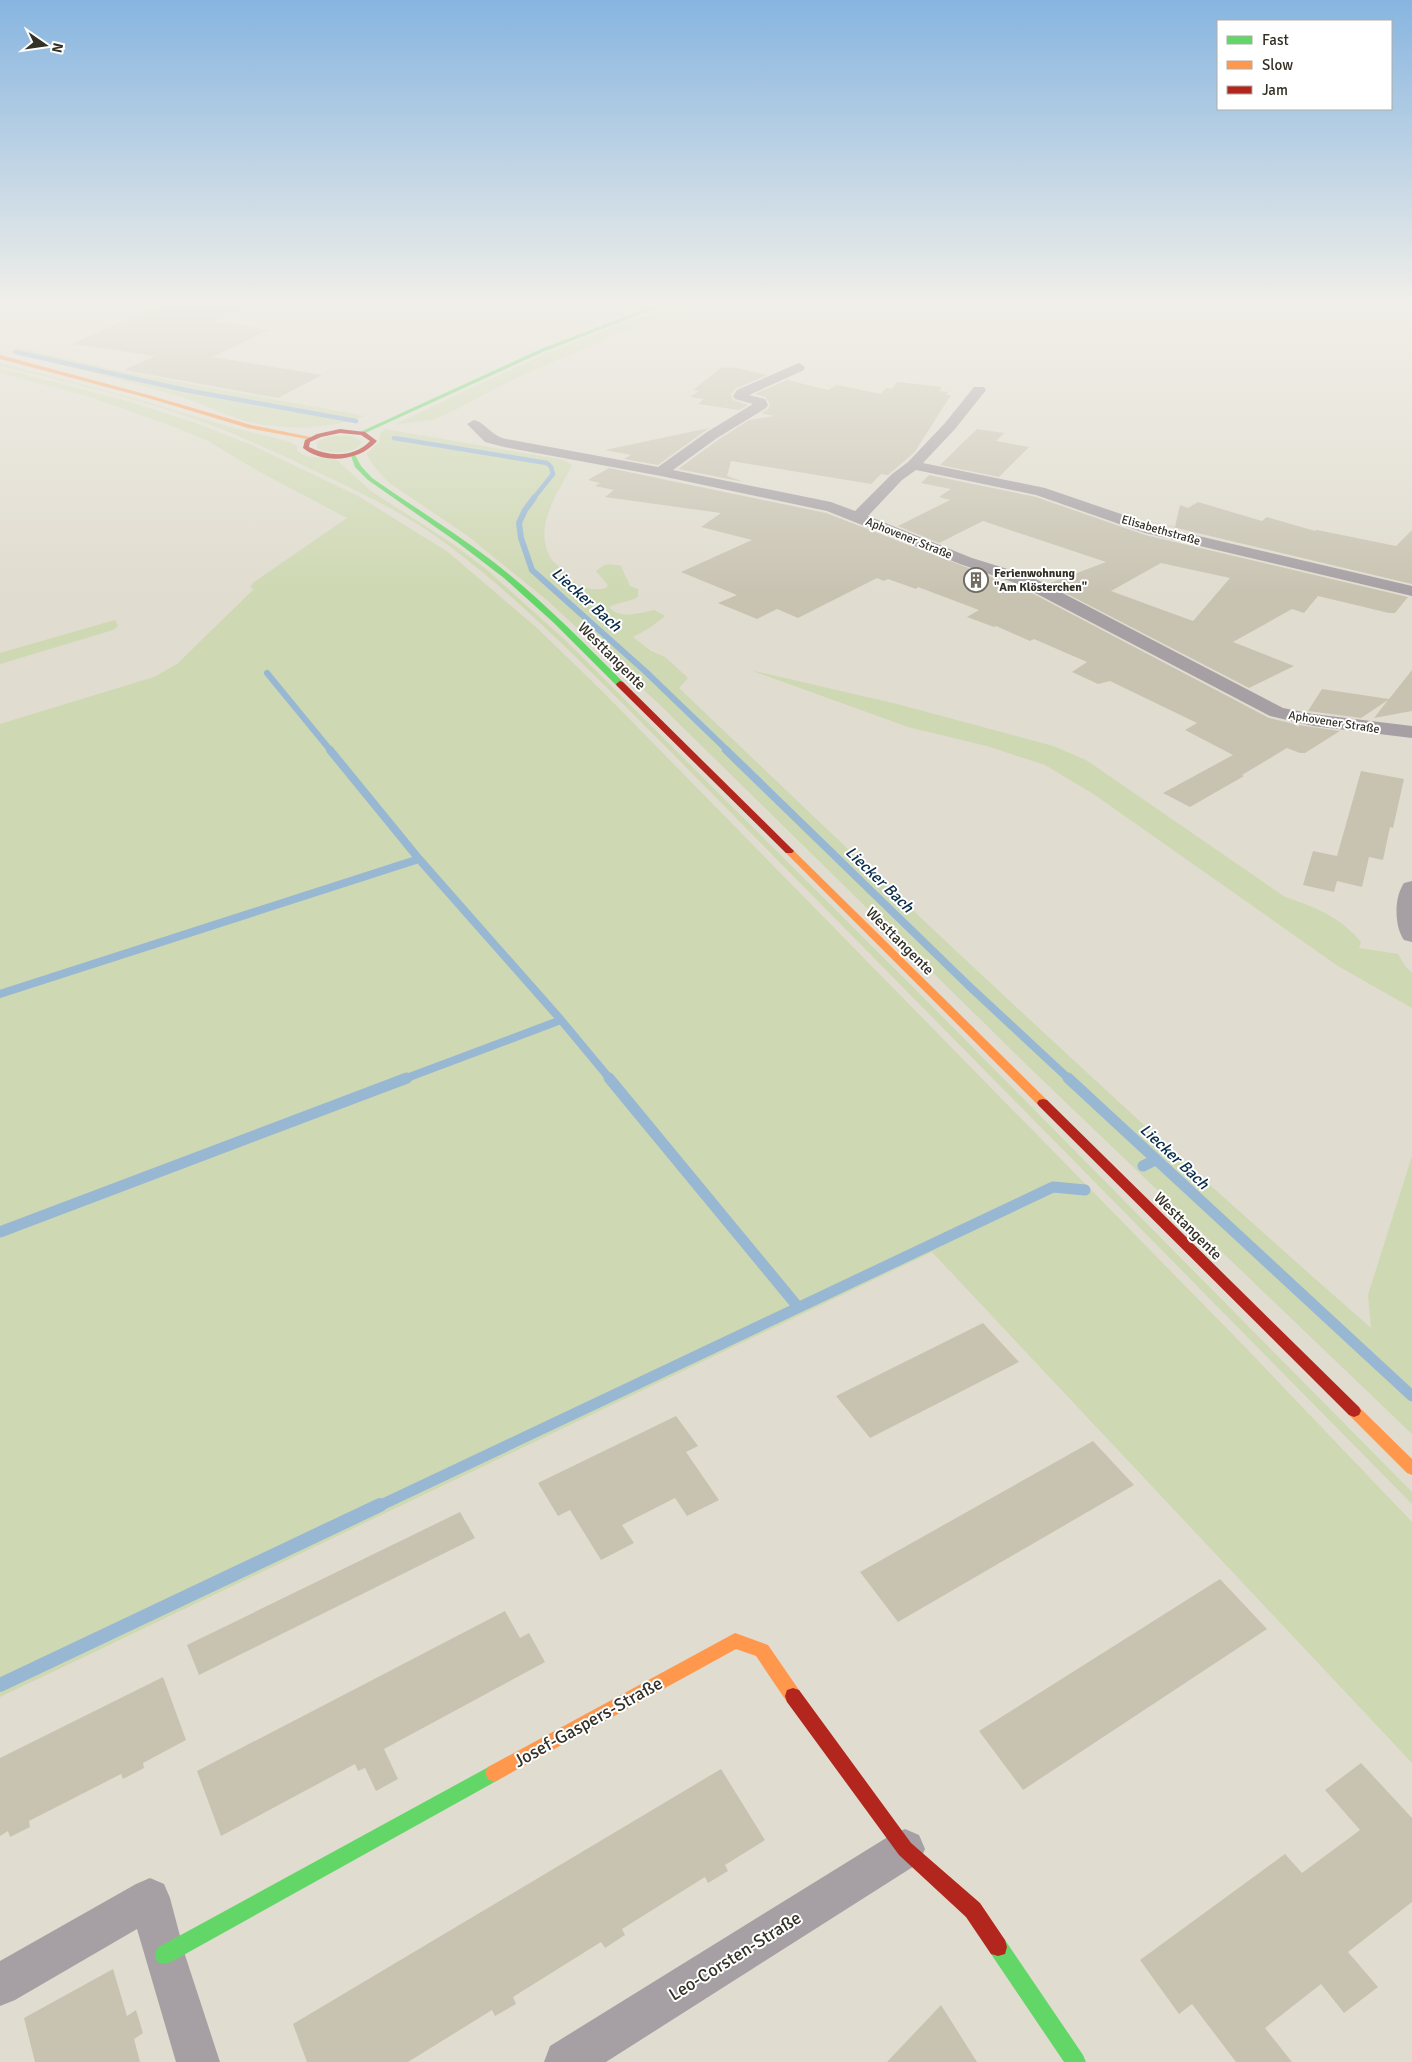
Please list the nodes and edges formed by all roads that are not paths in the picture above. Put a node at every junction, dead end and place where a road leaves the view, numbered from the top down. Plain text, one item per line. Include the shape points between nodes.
1 (161, 401) edge
2 (429, 401) edge
3 (757, 401) edge
4 (970, 401) edge
5 (474, 424) dead end
6 (361, 432) junction
7 (312, 438) junction
8 (352, 454) junction
9 (913, 464) junction
10 (661, 472) junction
11 (855, 517) junction
12 (1412, 591) edge
13 (1412, 732) edge
14 (1412, 888) edge
15 (1412, 935) edge
16 (1412, 1469) edge
17 (905, 1850) junction
18 (164, 1955) junction
19 (0, 1985) edge
20 (198, 2062) edge
21 (566, 2062) edge
22 (1076, 2062) edge

1 - 7 main road via 209,416
2 - 6 main road
3 - 10 street via 761,405
4 - 9 street
5 - 10 street, Aphovener Straße via 490,439 504,443
6 - 7 main road via 335,432
6 - 8 main road via 374,441
7 - 8 main road via 305,445 316,454
8 - 16 main road, Westtangente via 354,463 363,472 476,552 565,630
9 - 11 street via 862,514
9 - 12 street, Elisabethstraße via 1031,489 1151,530
10 - 11 street, Aphovener Straße via 831,507
11 - 13 street, Aphovener Straße via 1024,580 1277,712 1313,720
14 - 15 street via 1408,907
17 - 18 main road, Josef-Gaspers-Straße via 762,1650 735,1641
17 - 21 street, Leo-Corsten-Straße
17 - 22 main road, Josef-Gaspers-Straße via 973,1910
18 - 19 street via 150,1898
18 - 20 street

